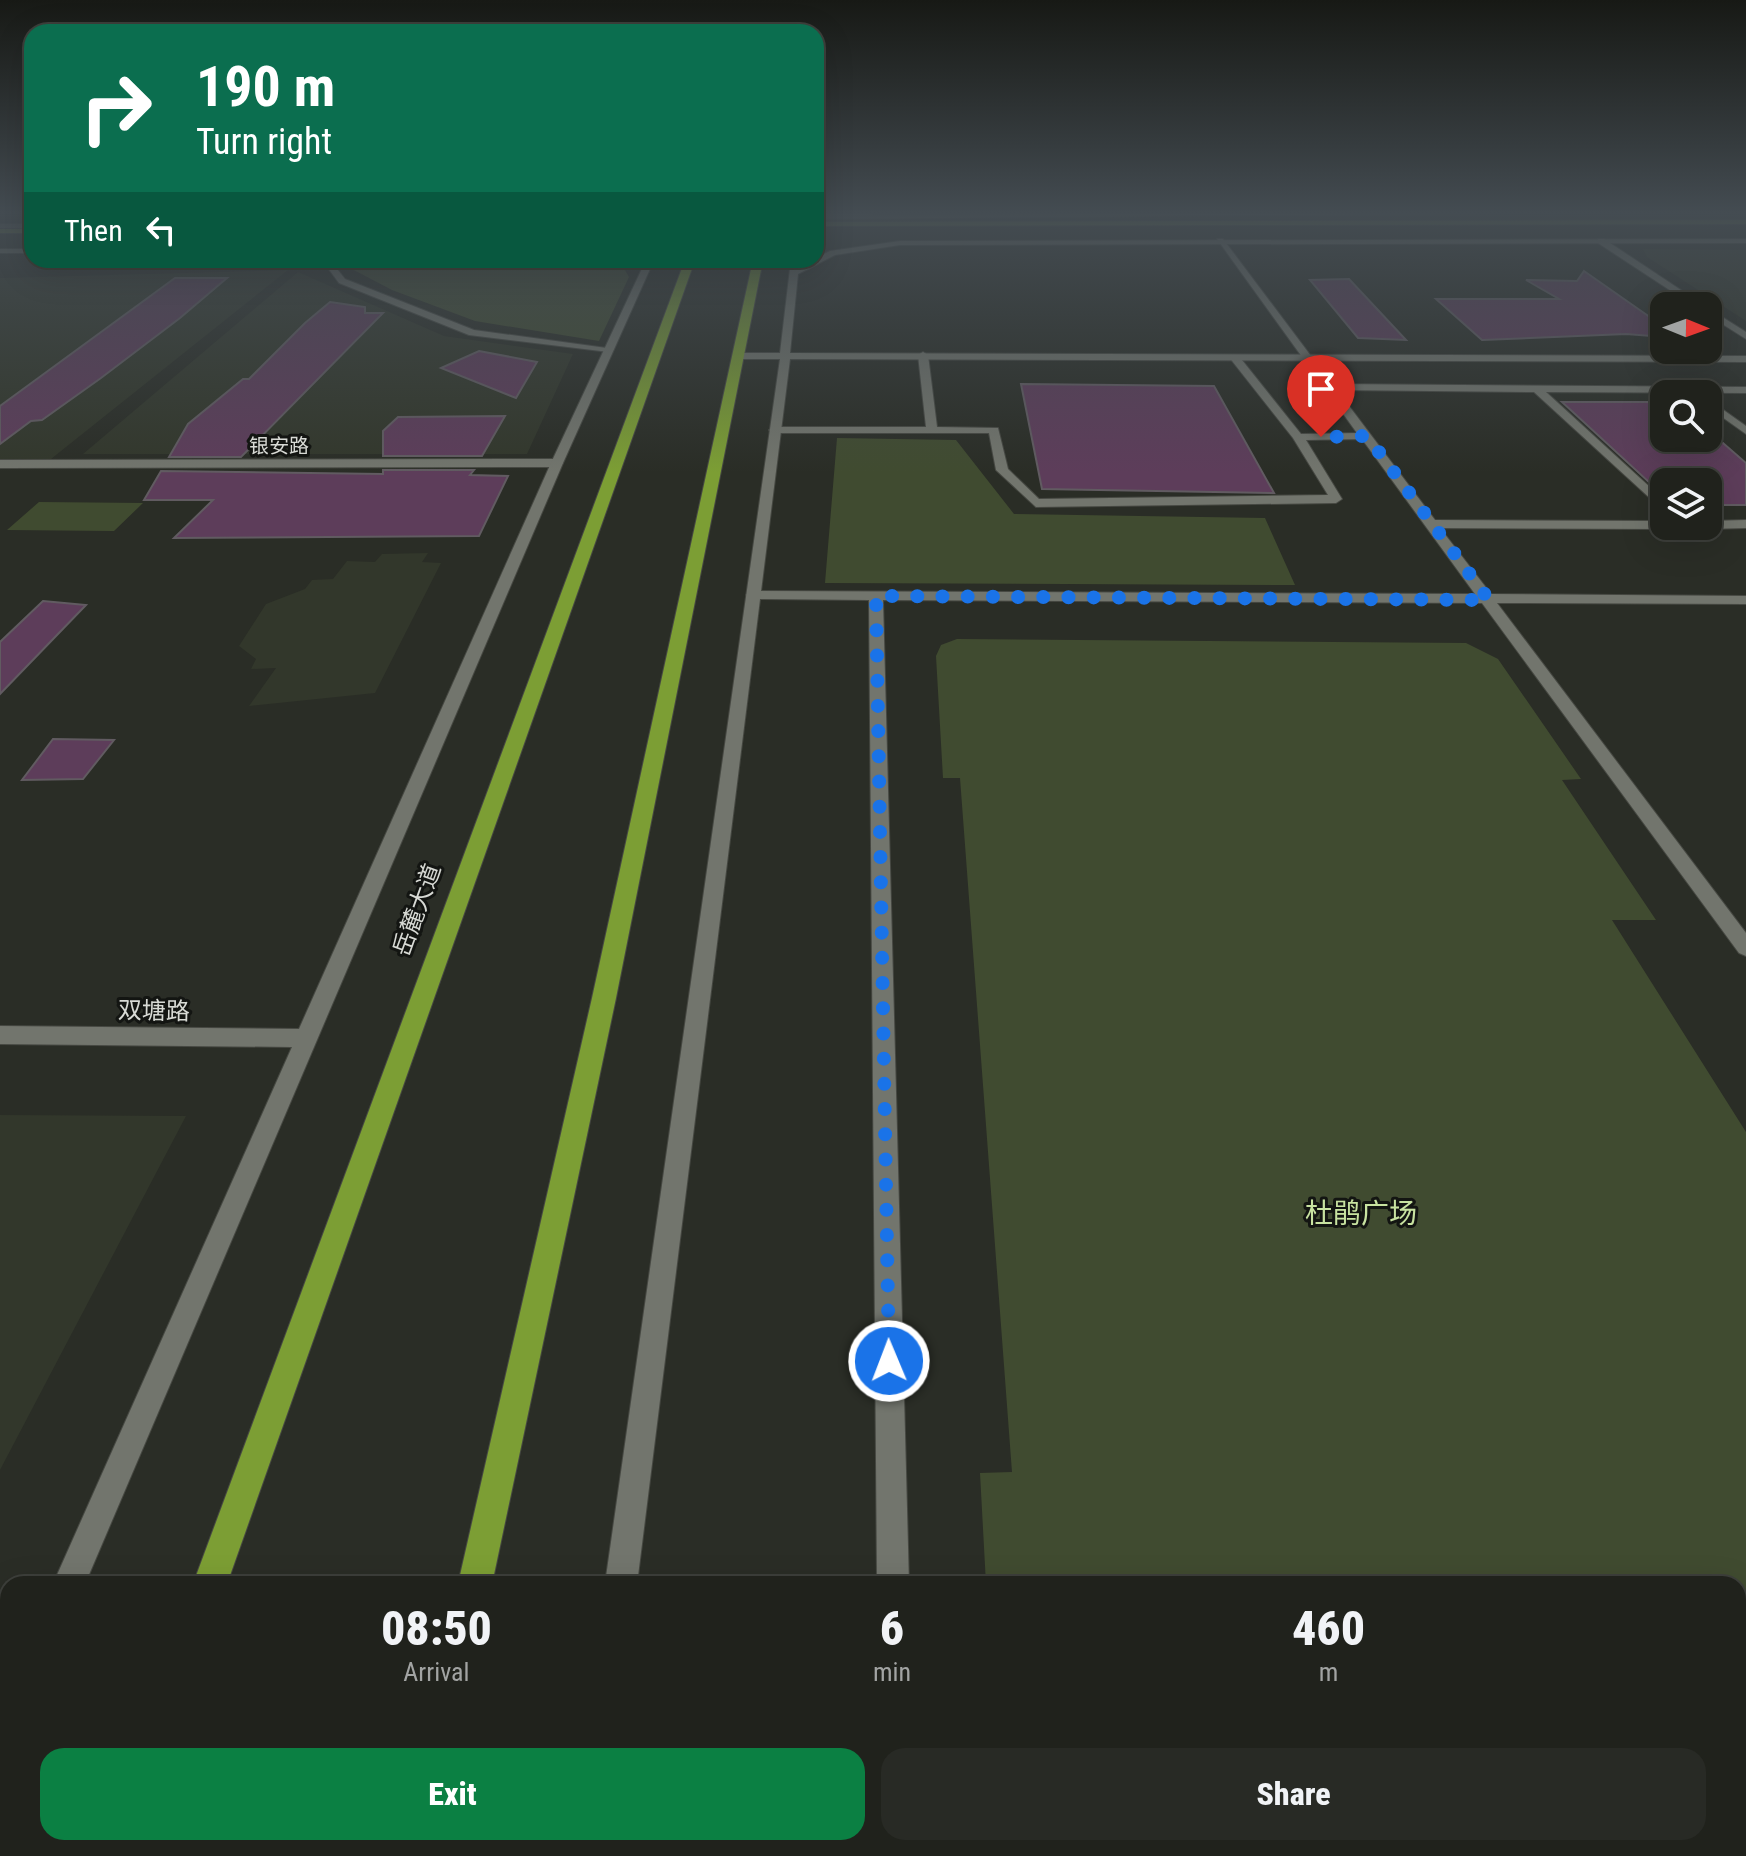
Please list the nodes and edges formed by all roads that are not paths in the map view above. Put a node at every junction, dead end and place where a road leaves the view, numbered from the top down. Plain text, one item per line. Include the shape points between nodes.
1 (389, 300) edge
2 (629, 300) edge
3 (676, 300) edge
4 (750, 300) edge
5 (791, 300) edge
6 (1264, 300) edge
7 (1722, 320) edge
8 (1746, 336) edge
9 (609, 349) junction
10 (923, 355) junction
11 (739, 356) junction
12 (785, 356) junction
13 (1234, 357) junction
14 (1307, 358) junction
15 (1746, 359) edge
16 (1329, 387) junction
17 (1538, 390) junction
18 (1746, 390) edge
19 (1650, 391) edge
20 (1722, 391) edge
21 (1722, 413) edge
22 (775, 430) junction
23 (932, 430) junction
24 (1746, 431) edge
25 (1367, 436) junction
26 (1298, 437) junction
27 (557, 463) junction
28 (0, 464) edge
29 (1650, 494) edge
30 (1431, 524) junction
31 (1746, 524) edge
32 (1650, 525) edge
33 (1722, 525) edge
34 (753, 595) junction
35 (876, 596) junction
36 (1489, 600) junction
37 (1746, 600) edge
38 (1746, 948) edge
39 (0, 1035) edge
40 (307, 1038) junction
41 (72, 1576) edge
42 (213, 1576) edge
43 (477, 1576) edge
44 (622, 1576) edge
45 (893, 1576) edge

1 - 9 street via 472,333
2 - 9 street
3 - 42 highway, 岳麓大道
4 - 11 highway
5 - 12 street
6 - 14 street
7 - 8 street
9 - 27 street
10 - 12 street
10 - 13 street
10 - 23 street
11 - 12 street
11 - 43 highway
12 - 22 street
13 - 14 street
13 - 26 street
14 - 15 street
14 - 16 street
16 - 17 street
16 - 25 street
17 - 19 street
17 - 29 street
18 - 20 street
21 - 24 street
22 - 23 street
22 - 34 street
23 - 26 street via 994,430 1002,470 1036,503 1336,499
25 - 26 street
25 - 30 street
27 - 28 street, 银安路
27 - 40 street
30 - 32 street
30 - 36 street
31 - 33 street
34 - 35 street
34 - 44 street
35 - 36 street
35 - 45 street
36 - 37 street
36 - 38 street
39 - 40 street, 双塘路
40 - 41 street

